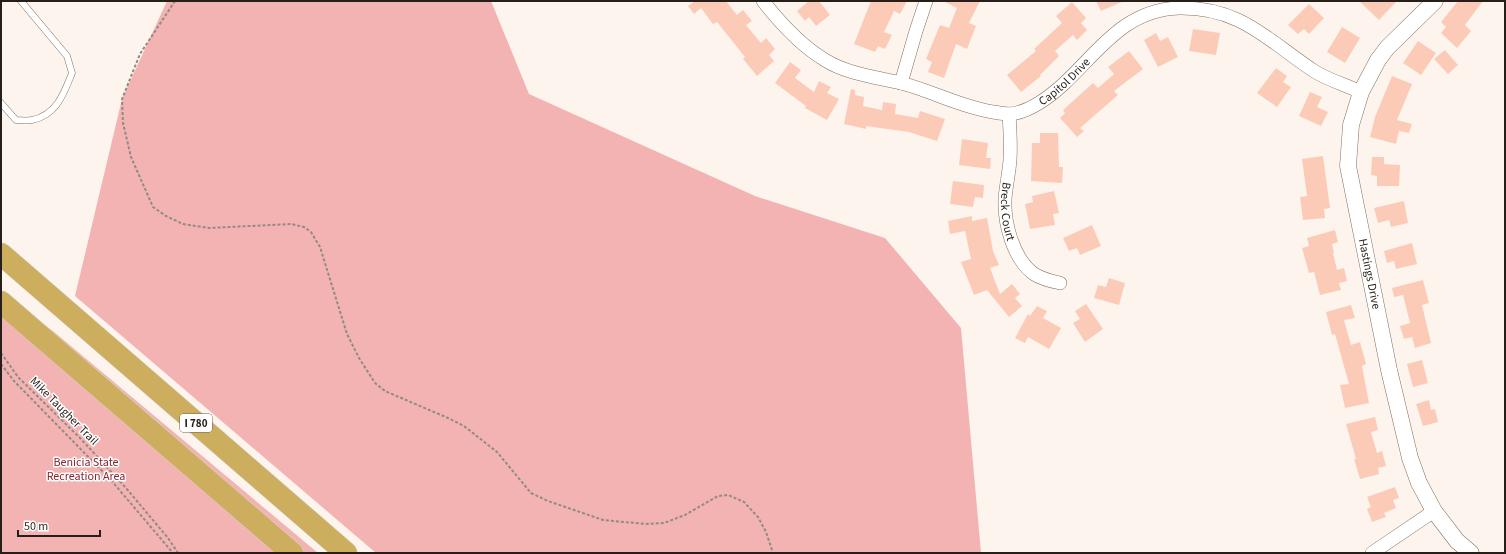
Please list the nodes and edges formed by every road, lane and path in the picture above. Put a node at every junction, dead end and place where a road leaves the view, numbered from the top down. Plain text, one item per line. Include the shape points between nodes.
1 (21, 1) edge
2 (175, 1) edge
3 (763, 1) edge
4 (926, 1) edge
5 (1435, 1) edge
6 (1177, 5) edge
7 (901, 83) junction
8 (1361, 92) junction
9 (1, 103) edge
10 (1009, 114) junction
11 (1, 240) edge
12 (1, 254) edge
13 (1060, 283) dead end
14 (46, 294) junction
15 (1, 302) edge
16 (1, 353) edge
17 (1, 364) edge
18 (1434, 511) junction
19 (173, 553) edge
20 (178, 553) edge
21 (292, 553) edge
22 (346, 553) edge
23 (773, 553) edge
24 (1372, 553) edge
25 (1471, 553) edge

1 - 9 lane via 67,56 72,73 61,100 46,115 32,120 16,120
2 - 23 path via 140,54 122,99 123,122 131,157 153,207 183,224 210,228 292,224 311,232 320,246 347,334 375,383 385,391 464,426 497,452 531,493 548,502 603,520 646,524 664,523 685,515 718,496 728,495 744,502 752,510 766,532
3 - 7 street, Capitol Drive via 788,32 827,62 862,75
4 - 7 street
5 - 8 street, Hastings Drive via 1387,48
6 - 8 street, Capitol Drive via 1223,14 1244,22 1316,72
6 - 10 street, Capitol Drive via 1140,18 1118,30 1058,89 1039,103
7 - 10 street, Capitol Drive via 984,111
8 - 18 street, Hastings Drive via 1351,125 1348,166 1350,182 1410,458 1419,483
10 - 13 street, Breck Court via 1011,146 1005,199 1006,222 1012,244 1033,273 1043,279
11 - 14 highway
12 - 14 highway, I 780
14 - 22 highway, I 780
15 - 21 highway
16 - 20 path, Mike Taugher Trail via 18,377 126,488
17 - 19 path, Mike Taugher Trail via 14,381 110,479
18 - 24 street
18 - 25 street, Hastings Drive via 1457,542

